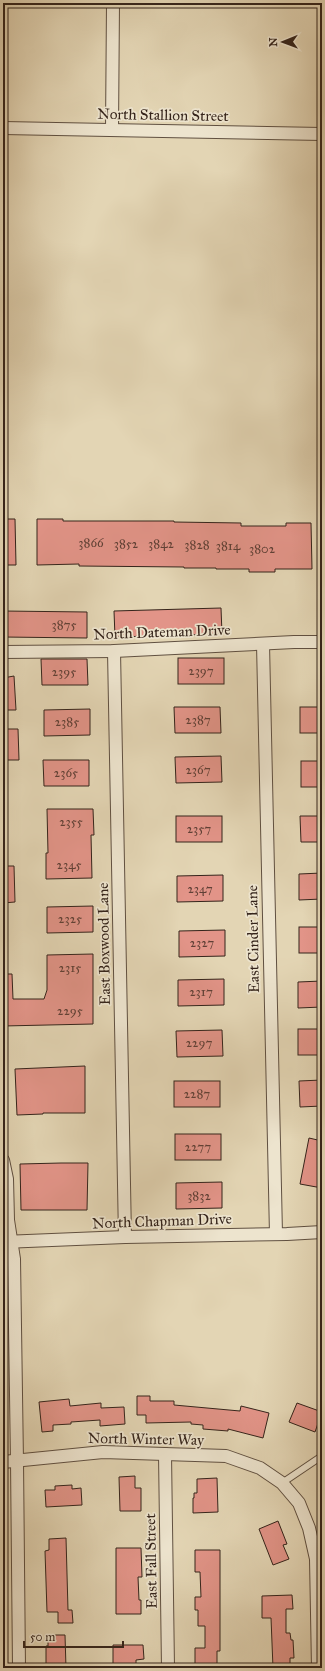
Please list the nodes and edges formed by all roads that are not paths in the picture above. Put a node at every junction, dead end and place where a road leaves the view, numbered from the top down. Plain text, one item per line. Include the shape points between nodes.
1 (113, 3) edge
2 (3, 128) edge
3 (112, 130) junction
4 (322, 134) edge
5 (322, 642) edge
6 (263, 644) junction
7 (114, 651) junction
8 (3, 652) edge
9 (3, 1160) edge
10 (322, 1232) edge
11 (276, 1234) junction
12 (125, 1237) junction
13 (7, 1242) edge
14 (165, 1454) junction
15 (319, 1458) dead end
16 (17, 1461) junction
17 (3, 1462) edge
18 (282, 1483) junction
19 (19, 1668) edge
20 (168, 1668) edge
21 (318, 1668) edge

1 - 3 street
2 - 3 street, North Stallion Street
3 - 4 street, North Stallion Street
5 - 6 street, North Dateman Drive
6 - 7 street, North Dateman Drive
6 - 11 street, East Cinder Lane
7 - 8 street, North Dateman Drive
7 - 12 street, East Boxwood Lane
9 - 13 street via 7,1178
10 - 11 street, North Chapman Drive
11 - 12 street, North Chapman Drive
12 - 13 street, North Chapman Drive
13 - 16 street via 14,1259
14 - 16 street, North Winter Way via 103,1452
14 - 18 street, North Winter Way via 226,1456 260,1468
14 - 20 street, East Fall Street
15 - 18 lane
16 - 17 street, North Winter Way
16 - 19 street
18 - 21 street, North Winter Way via 299,1503 309,1528 316,1559

